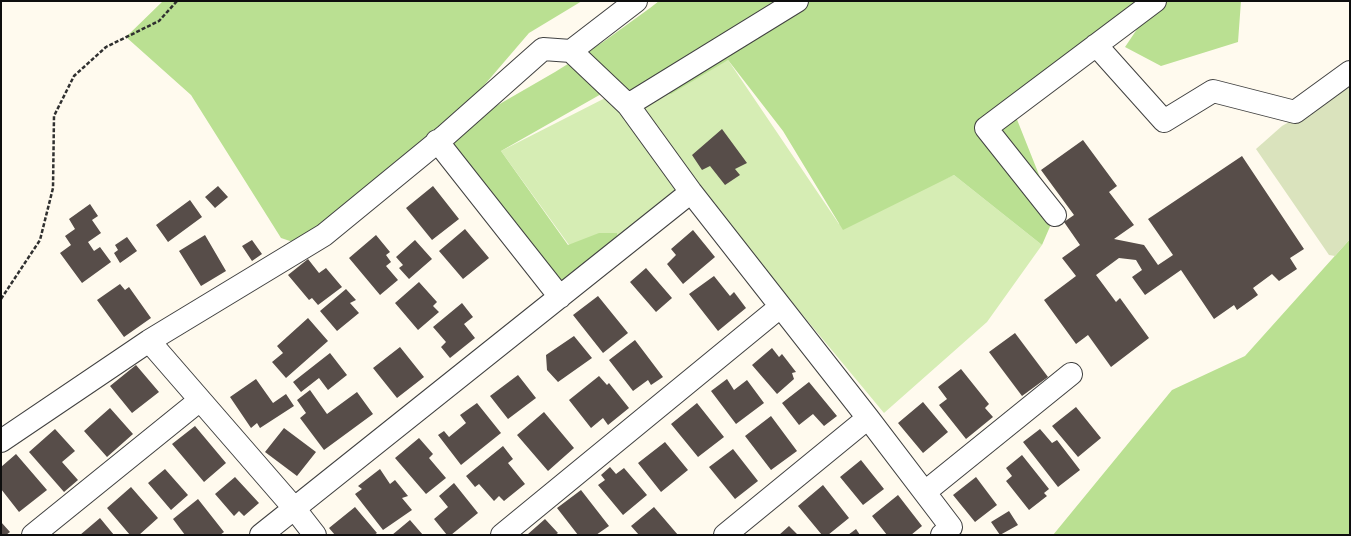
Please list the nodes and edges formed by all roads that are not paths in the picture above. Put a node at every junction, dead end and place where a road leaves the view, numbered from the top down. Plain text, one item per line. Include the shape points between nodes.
1 (636, 1) edge
2 (797, 1) edge
3 (1155, 1) edge
4 (1096, 46) junction
5 (571, 51) junction
6 (1350, 72) edge
7 (628, 106) junction
8 (438, 142) junction
9 (691, 192) junction
10 (1055, 215) dead end
11 (560, 297) junction
12 (780, 307) junction
13 (149, 341) junction
14 (1071, 374) dead end
15 (200, 400) junction
16 (868, 418) junction
17 (1, 441) edge
18 (925, 492) junction
19 (294, 508) junction
20 (33, 535) edge
21 (261, 535) edge
22 (315, 535) edge
23 (502, 535) edge
24 (725, 535) edge
25 (942, 535) edge

1 - 5 street
2 - 7 street
3 - 4 street
4 - 6 street via 1164,121 1213,91 1295,112
4 - 10 street via 986,128
5 - 7 street
5 - 8 street via 543,49
7 - 9 street
8 - 11 street
8 - 13 street via 324,234
9 - 11 street
9 - 12 street
11 - 19 street
12 - 16 street
12 - 23 street
13 - 15 street
13 - 17 street
14 - 18 street
15 - 19 street
15 - 20 street
16 - 18 street
16 - 24 street
18 - 25 street via 952,527
19 - 21 street
19 - 22 street

